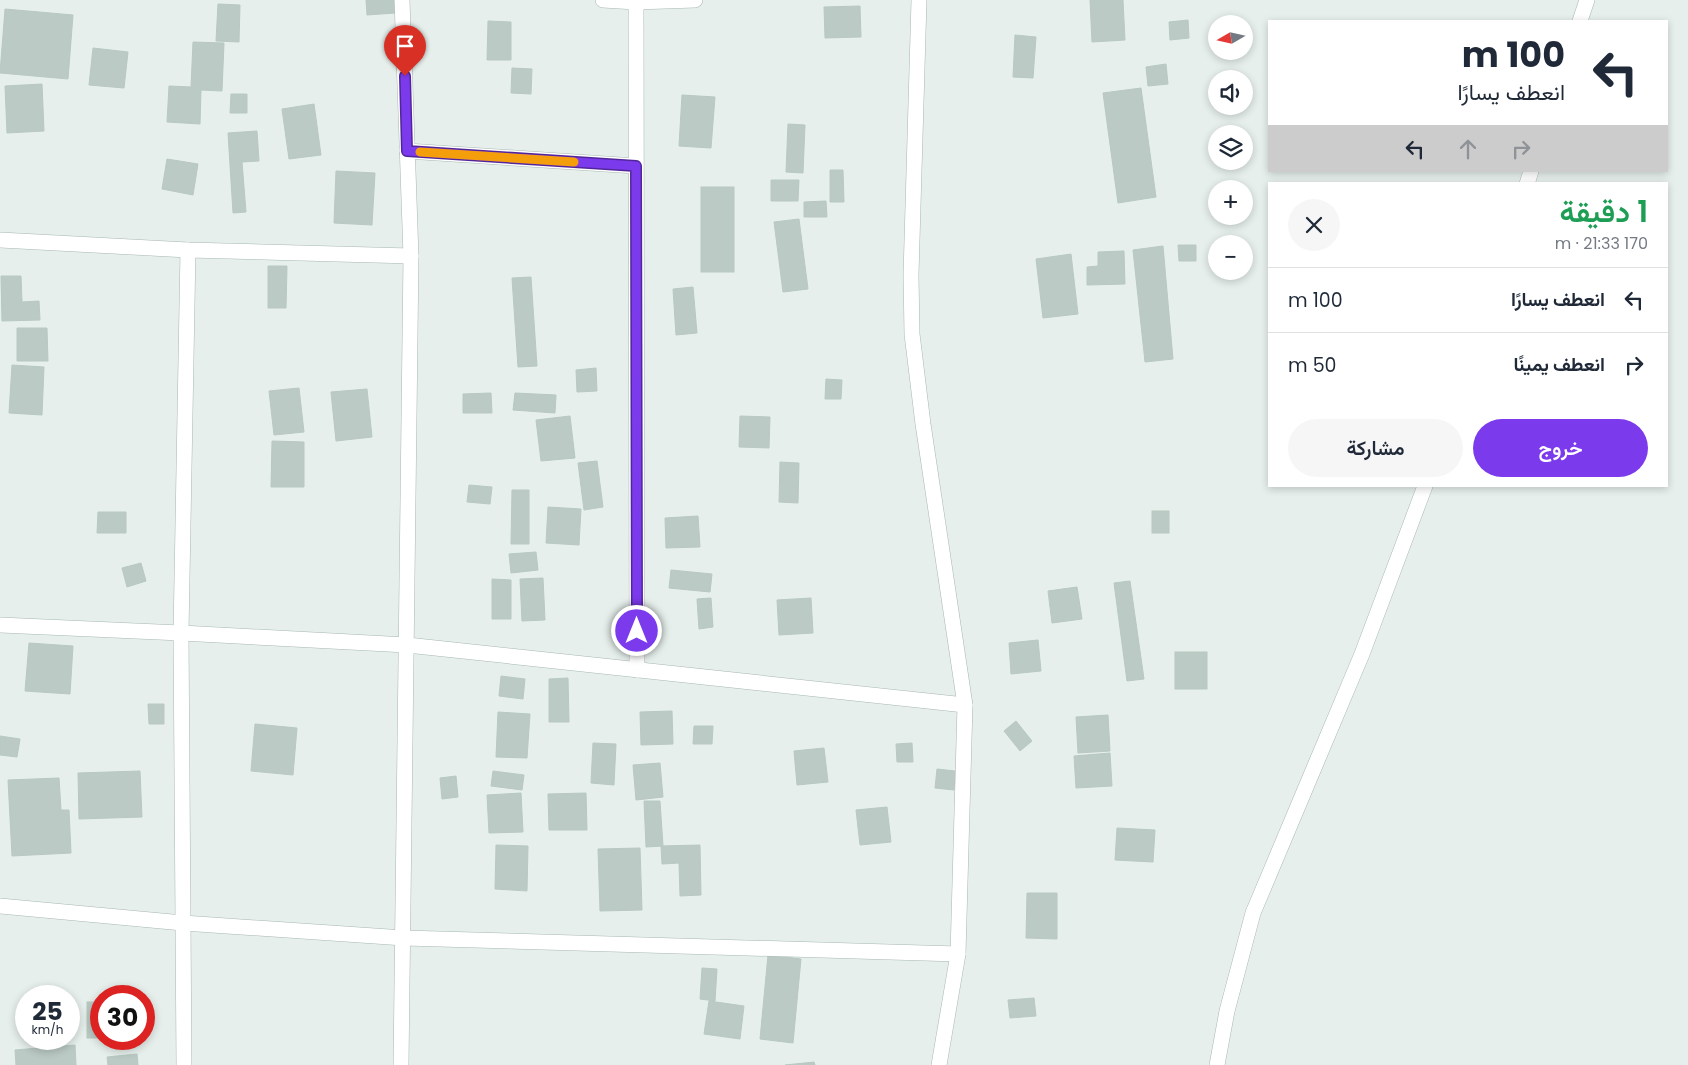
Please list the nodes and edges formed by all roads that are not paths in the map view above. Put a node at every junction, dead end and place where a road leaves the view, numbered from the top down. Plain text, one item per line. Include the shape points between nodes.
1 (402, 0) edge
2 (603, 0) edge
3 (694, 0) edge
4 (919, 0) edge
5 (1587, 0) edge
6 (636, 1) edge
7 (1580, 20) edge
8 (407, 151) junction
9 (636, 166) junction
10 (0, 240) edge
11 (188, 250) junction
12 (411, 256) junction
13 (1425, 487) edge
14 (0, 625) edge
15 (181, 633) junction
16 (407, 645) junction
17 (637, 670) junction
18 (965, 706) junction
19 (0, 906) edge
20 (183, 923) junction
21 (404, 938) junction
22 (958, 954) junction
23 (184, 1065) edge
24 (401, 1065) edge
25 (940, 1065) edge
26 (1218, 1065) edge

1 - 8 street
2 - 6 street
3 - 6 street
4 - 18 street via 912,334
5 - 7 street
6 - 9 street
8 - 9 street
8 - 12 street
9 - 17 street
10 - 11 street
11 - 12 street
11 - 15 street
12 - 16 street
13 - 26 street via 1362,654 1253,913 1227,1011
14 - 15 street
15 - 16 street
15 - 20 street
16 - 17 street
16 - 21 street
17 - 18 street
18 - 22 street
19 - 20 street
20 - 21 street
20 - 23 street
21 - 22 street
21 - 24 street
22 - 25 street

